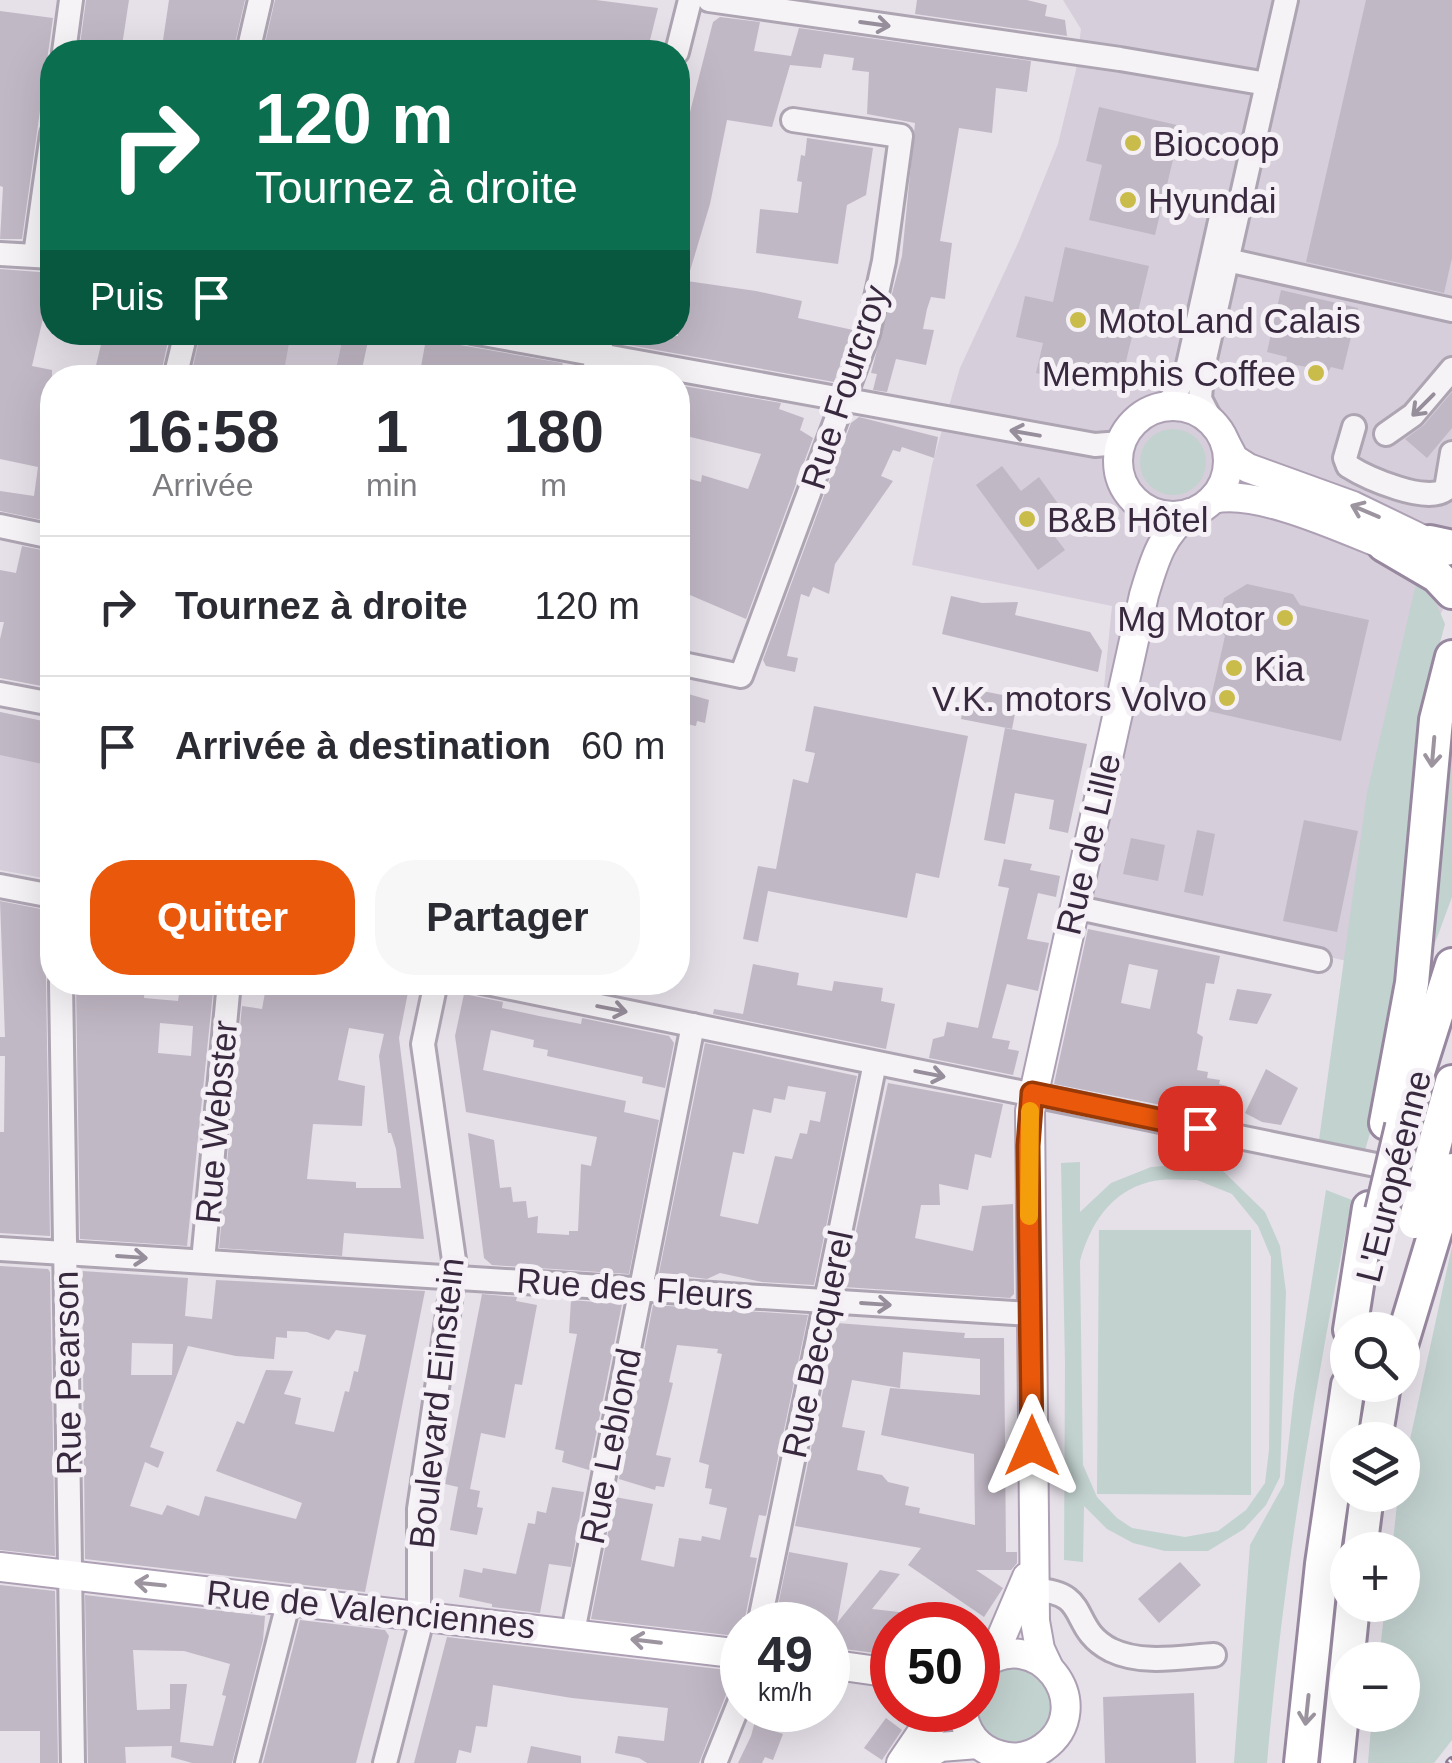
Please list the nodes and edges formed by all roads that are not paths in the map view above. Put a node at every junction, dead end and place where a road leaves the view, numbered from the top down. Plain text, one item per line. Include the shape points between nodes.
1 (71, 0) edge
2 (260, 0) edge
3 (690, 0) edge
4 (709, 0) edge
5 (1271, 0) edge
6 (1286, 0) edge
7 (66, 40) edge
8 (251, 40) edge
9 (680, 40) edge
10 (1260, 83) junction
11 (794, 120) dead end
12 (0, 254) edge
13 (40, 256) edge
14 (1227, 260) junction
15 (1452, 310) edge
16 (543, 345) edge
17 (598, 355) edge
18 (653, 365) edge
19 (1452, 368) edge
20 (690, 372) edge
21 (844, 400) junction
22 (1164, 406) junction
23 (1354, 427) dead end
24 (1218, 431) junction
25 (1386, 434) dead end
26 (1121, 443) junction
27 (1452, 453) edge
28 (1141, 505) junction
29 (1202, 506) junction
30 (0, 526) edge
31 (40, 534) edge
32 (1384, 545) junction
33 (1445, 548) edge
34 (1452, 572) edge
35 (1452, 592) edge
36 (1144, 596) junction
37 (1452, 657) edge
38 (690, 665) edge
39 (0, 694) edge
40 (40, 702) edge
41 (0, 886) edge
42 (40, 894) edge
43 (1074, 907) junction
44 (1319, 960) dead end
45 (1452, 965) edge
46 (61, 995) edge
47 (228, 995) edge
48 (433, 995) edge
49 (546, 995) edge
50 (693, 1025) junction
51 (875, 1063) junction
52 (1452, 1082) edge
53 (1032, 1093) junction
54 (1394, 1124) junction
55 (1452, 1170) edge
56 (1452, 1180) edge
57 (1426, 1224) junction
58 (0, 1249) edge
59 (66, 1252) junction
60 (203, 1261) junction
61 (454, 1276) junction
62 (641, 1288) junction
63 (826, 1300) junction
64 (1357, 1312) edge
65 (1399, 1312) edge
66 (1408, 1312) edge
67 (1031, 1314) junction
68 (1344, 1402) edge
69 (1032, 1551) junction
70 (0, 1567) edge
71 (69, 1576) junction
72 (1035, 1590) junction
73 (290, 1600) junction
74 (764, 1602) edge
75 (421, 1615) junction
76 (1351, 1622) edge
77 (573, 1632) junction
78 (1000, 1635) edge
79 (720, 1651) edge
80 (1214, 1655) dead end
81 (1000, 1659) edge
82 (1048, 1666) junction
83 (727, 1732) edge
84 (922, 1732) edge
85 (970, 1732) edge
86 (978, 1744) junction
87 (1045, 1754) edge
88 (1006, 1760) edge
89 (73, 1763) edge
90 (247, 1763) edge
91 (385, 1763) edge
92 (715, 1763) edge
93 (901, 1763) edge
94 (914, 1763) edge
95 (1301, 1763) edge
96 (1337, 1763) edge

1 - 7 street
2 - 8 street
3 - 9 street
4 -> 10 street
5 - 10 street
6 - 10 street
10 - 14 street
10 - 22 street via 1186,374
11 - 21 street, Rue Fourcroy via 901,136 878,290
12 - 13 street
14 - 15 street
14 - 24 street via 1200,387
16 - 17 street
17 - 18 street
19 -> 25 street via 1414,415
20 - 21 street
26 -> 21 street via 1095,445
21 - 38 street, Rue Fourcroy via 741,676
22 - 24 main road via 1189,408
22 - 26 main road via 1138,419
23 - 27 street via 1348,466 1418,494 1446,490
24 - 29 main road via 1226,476
33 -> 24 main road via 1248,468 1234,459
26 - 28 main road via 1120,474
28 - 29 main road via 1165,515
28 - 36 main road, Rue de Lille via 1150,538
29 - 32 main road via 1231,496 1264,502
29 - 36 main road, Rue de Lille via 1162,541
30 - 31 street
32 - 34 main road
32 - 35 highway
36 - 43 main road, Rue de Lille
37 -> 54 highway via 1436,720
39 - 40 street
41 - 42 street
43 - 44 street
43 - 53 main road, Rue de Lille
45 - 54 highway, L'Européenne
46 - 59 street, Rue Pearson
47 - 60 street, Rue Webster
48 - 61 street, Boulevard Einstein via 423,1048
49 -> 50 street
50 - 51 street
50 - 62 street, Rue Leblond
51 -> 53 street
51 - 63 street, Rue Becquerel
52 - 57 highway, L'Européenne, bridge
53 - 56 street
53 - 67 main road, Rue de Lille
54 - 64 highway, L'Européenne, bridge
55 - 57 highway, bridge
57 - 65 highway, L'Européenne
57 - 66 highway
58 - 59 street, Rue des Fleurs
59 -> 60 street, Rue des Fleurs
59 - 71 street, Rue Pearson
60 - 61 street, Rue des Fleurs
61 - 62 street, Rue des Fleurs
61 - 75 street, Boulevard Einstein via 419,1509
62 - 63 street, Rue des Fleurs
62 - 77 street, Rue Leblond
63 -> 67 street, Rue des Fleurs
63 - 74 street, Rue Becquerel
67 - 69 main road, Rue de Lille
68 -> 95 highway
69 - 72 main road
69 - 78 main road via 1020,1598
70 - 71 main road, Rue de Valenciennes
73 -> 71 main road, Rue de Valenciennes
71 - 89 street, Rue Pearson
72 - 80 street via 1066,1596 1087,1632 1119,1653
72 - 82 main road via 1036,1632
73 - 75 main road, Rue de Valenciennes
73 - 90 street
75 - 77 main road, Rue de Valenciennes
75 - 91 street, Boulevard Einstein
76 - 96 highway
79 -> 77 main road, Rue de Valenciennes
81 - 82 main road via 1022,1654
82 - 87 main road via 1066,1706
83 - 92 street
84 - 93 main road
85 - 86 main road
86 - 88 main road
86 - 94 main road via 940,1747
87 - 88 main road

